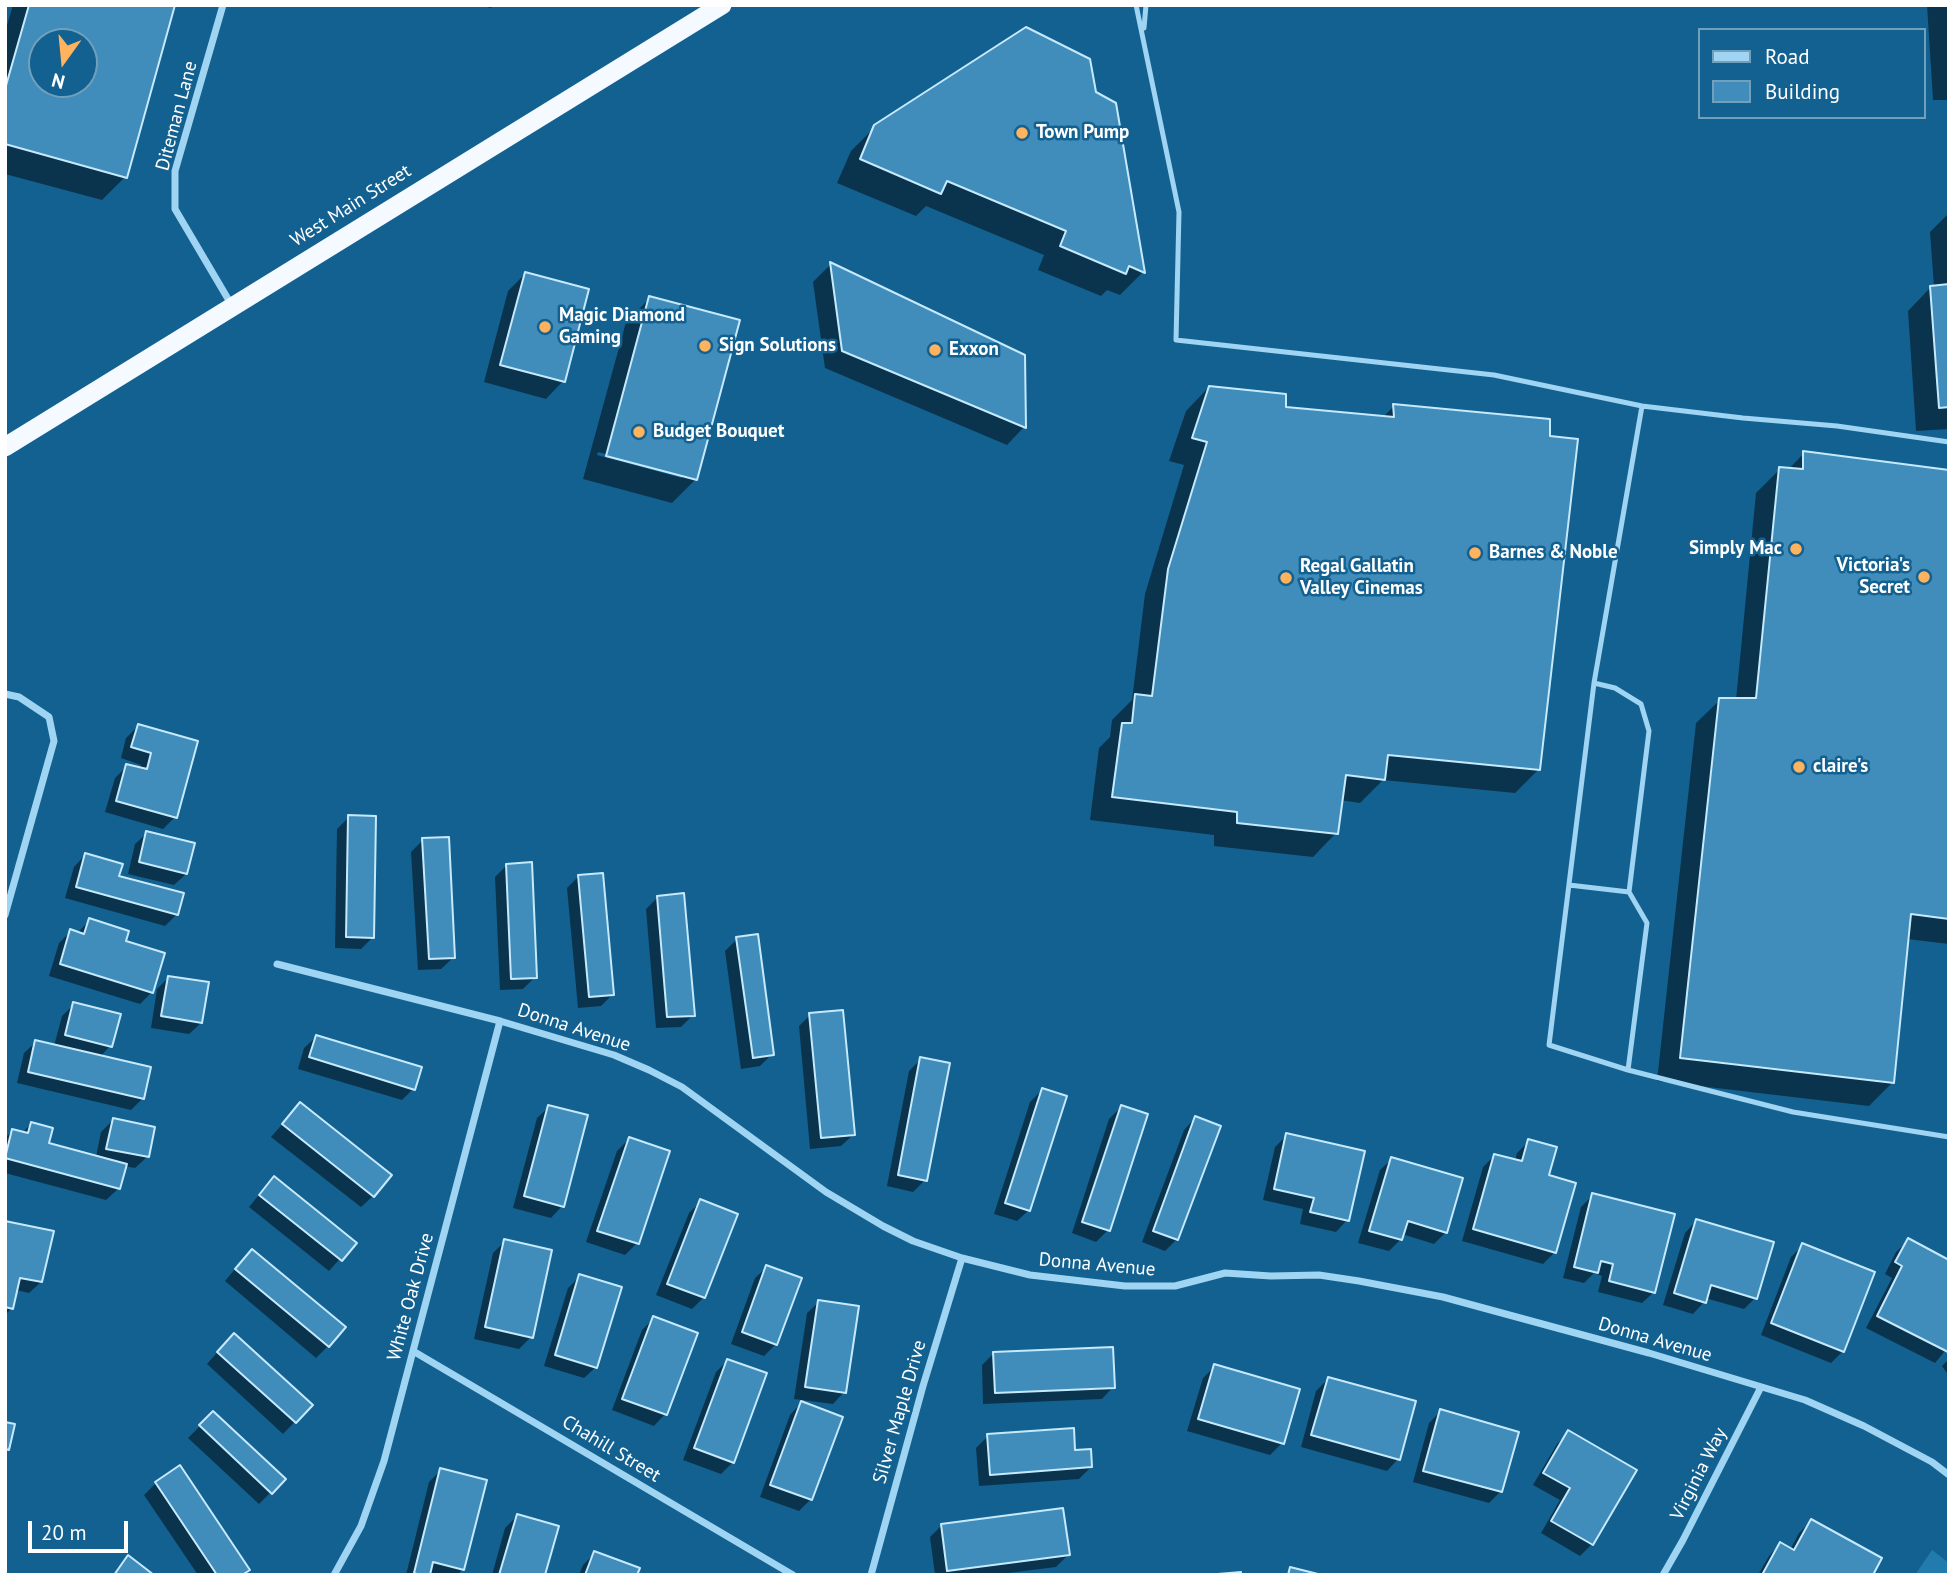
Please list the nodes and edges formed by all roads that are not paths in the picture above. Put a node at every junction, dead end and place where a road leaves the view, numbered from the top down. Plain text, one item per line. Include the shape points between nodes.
1 (223, 5) edge
2 (722, 5) edge
3 (1136, 5) edge
4 (1146, 5) edge
5 (1144, 35) junction
6 (232, 306) junction
7 (1642, 406) junction
8 (1949, 442) edge
9 (5, 447) edge
10 (1594, 683) junction
11 (5, 694) edge
12 (1569, 884) junction
13 (1629, 892) junction
14 (5, 915) edge
15 (278, 964) dead end
16 (500, 1021) junction
17 (1628, 1070) junction
18 (1949, 1137) edge
19 (962, 1258) junction
20 (413, 1351) junction
21 (1761, 1387) junction
22 (1949, 1475) edge
23 (334, 1575) edge
24 (793, 1575) edge
25 (871, 1575) edge
26 (1663, 1575) edge

1 - 6 street, Diteman Lane via 175,171 175,209
2 - 6 highway, West Main Street
3 - 5 lane
4 - 5 lane
5 - 7 lane via 1180,212 1176,340 1494,375
6 - 9 highway, West Main Street
7 - 8 lane
7 - 10 lane
10 - 12 lane
10 - 13 lane via 1615,688 1641,704 1650,731
11 - 14 street via 19,697 49,717 54,741
12 - 13 lane
12 - 17 lane via 1549,1045
13 - 17 lane via 1647,923
15 - 16 street, Donna Avenue
16 - 19 street, Donna Avenue via 649,1070 682,1087 826,1192 913,1241
16 - 20 street, White Oak Drive
17 - 18 lane via 1794,1112
19 - 21 street, Donna Avenue via 1030,1275 1125,1286 1175,1286 1225,1273 1319,1275 1359,1281 1443,1297
19 - 25 street, Silver Maple Drive
20 - 23 street, White Oak Drive via 361,1526
20 - 24 street, Chahill Street
21 - 22 street, Donna Avenue via 1864,1426
21 - 26 street, Virginia Way

